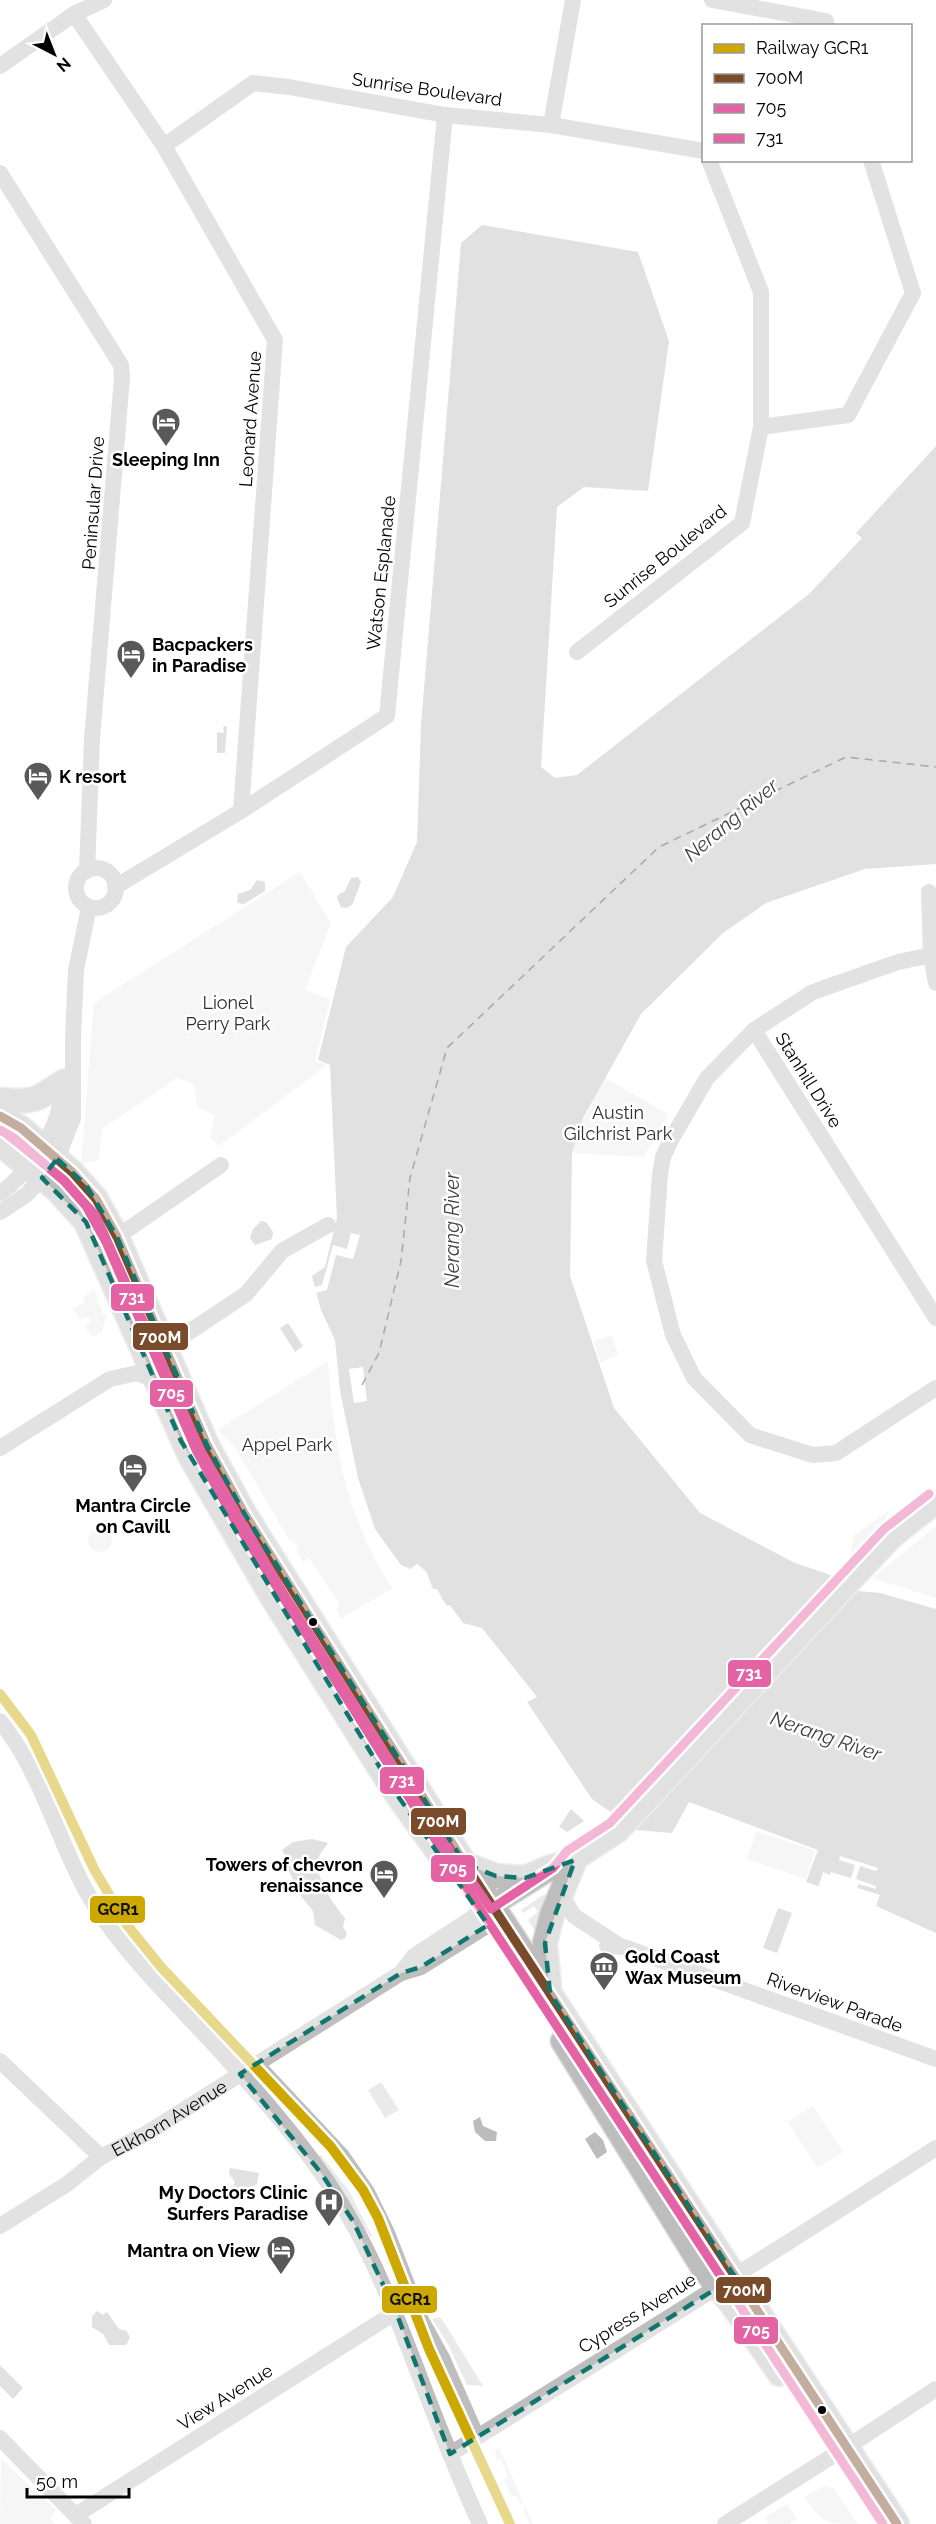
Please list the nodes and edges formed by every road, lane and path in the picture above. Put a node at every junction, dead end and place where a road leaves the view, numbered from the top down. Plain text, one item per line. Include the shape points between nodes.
1 (104, 0) edge
2 (573, 0) edge
3 (712, 0) edge
4 (74, 14) junction
5 (827, 24) edge
6 (0, 66) edge
7 (446, 115) junction
8 (551, 125) junction
9 (164, 146) junction
10 (702, 151) edge
11 (711, 162) edge
12 (872, 162) edge
13 (0, 173) edge
14 (761, 428) junction
15 (577, 652) dead end
16 (241, 811) junction
17 (87, 871) junction
18 (115, 887) junction
19 (929, 892) dead end
20 (89, 907) junction
21 (933, 955) edge
22 (936, 983) edge
23 (754, 1030) junction
24 (73, 1038) junction
25 (63, 1082) junction
26 (0, 1100) edge
27 (0, 1116) edge
28 (0, 1144) edge
29 (50, 1152) junction
30 (221, 1165) dead end
31 (35, 1172) junction
32 (0, 1193) edge
33 (0, 1212) edge
34 (328, 1225) dead end
35 (117, 1237) junction
36 (936, 1318) edge
37 (165, 1348) junction
38 (155, 1380) junction
39 (936, 1388) edge
40 (0, 1448) edge
41 (936, 1503) edge
42 (346, 1676) junction
43 (0, 1721) edge
44 (393, 1789) junction
45 (575, 1860) junction
46 (465, 1864) junction
47 (561, 1895) junction
48 (489, 1915) junction
49 (550, 1993) junction
50 (936, 2059) edge
51 (0, 2061) edge
52 (256, 2064) junction
53 (240, 2074) junction
54 (936, 2148) edge
55 (101, 2157) junction
56 (0, 2226) edge
57 (727, 2282) junction
58 (396, 2312) junction
59 (936, 2389) edge
60 (477, 2437) junction
61 (0, 2438) edge
62 (841, 2451) junction
63 (450, 2454) junction
64 (80, 2519) edge
65 (480, 2524) edge
66 (725, 2524) edge
67 (878, 2524) edge
68 (897, 2524) edge

1 - 4 street
2 - 8 street
3 - 5 street
4 - 6 street
4 - 9 street, Leonard Avenue
7 - 8 street, Sunrise Boulevard
7 - 9 street, Sunrise Boulevard via 253,83
7 - 16 street, Watson Esplanade via 387,716
8 - 10 street, Sunrise Boulevard
9 - 16 street, Leonard Avenue via 275,340
11 - 14 street, Sunrise Boulevard via 761,292
12 - 14 street via 913,293 848,415
13 - 17 street, Peninsular Drive via 121,365 92,739
14 - 15 street, Sunrise Boulevard via 742,524
16 - 18 street, Watson Esplanade
17 - 18 street via 103,870 112,877
17 - 20 street via 79,878 76,890 81,902
18 - 20 street via 113,898 105,905
19 - 21 street
20 - 24 street via 76,970
21 - 22 street
21 - 23 street, Stanhill Drive via 898,962 813,992
23 - 36 street, Stanhill Drive
23 - 39 street via 701,1088 672,1138 660,1174 654,1261 673,1335 694,1378 750,1435 813,1455 836,1453
24 - 25 street
24 - 29 street via 73,1118
25 - 26 highway via 41,1097 24,1102
25 - 29 street
27 - 29 highway
28 - 31 highway
29 - 31 street
29 - 35 highway via 91,1192
30 - 35 street
31 - 32 street
31 - 33 street via 26,1195
31 - 38 highway via 66,1198 86,1222
34 - 37 street via 282,1251 246,1294
35 - 37 highway
37 - 42 highway via 207,1445 237,1500
38 - 40 street via 137,1373 110,1379
38 - 44 highway via 190,1456 272,1597
41 - 45 main road via 893,1537 626,1824 610,1839
42 - 44 highway via 350,1694 398,1774 399,1782
42 - 46 highway
43 - 53 street via 28,1764 101,1916 136,1963
44 - 48 highway
45 - 46 highway via 525,1878 496,1876
45 - 47 highway
45 - 48 main road via 561,1877
46 - 48 highway
47 - 49 highway via 545,1943
47 - 50 street, Riverview Parade via 574,1916 614,1946
48 - 49 highway
48 - 52 street, Elkhorn Avenue via 414,1956 401,1972
48 - 57 highway via 702,2266
49 - 57 highway
51 - 55 street
52 - 53 street, Elkhorn Avenue
52 - 60 street via 342,2156 367,2192 420,2319
53 - 55 street, Elkhorn Avenue
53 - 58 street via 337,2197 362,2239
54 - 57 street, Cypress Avenue
55 - 56 street, Elkhorn Avenue via 67,2184
57 - 60 street, Cypress Avenue
57 - 62 highway via 734,2306
58 - 63 street
58 - 64 street, View Avenue
59 - 62 street
60 - 63 street, Cypress Avenue
61 - 64 street
62 - 66 street
62 - 67 highway
62 - 68 highway
63 - 65 street

